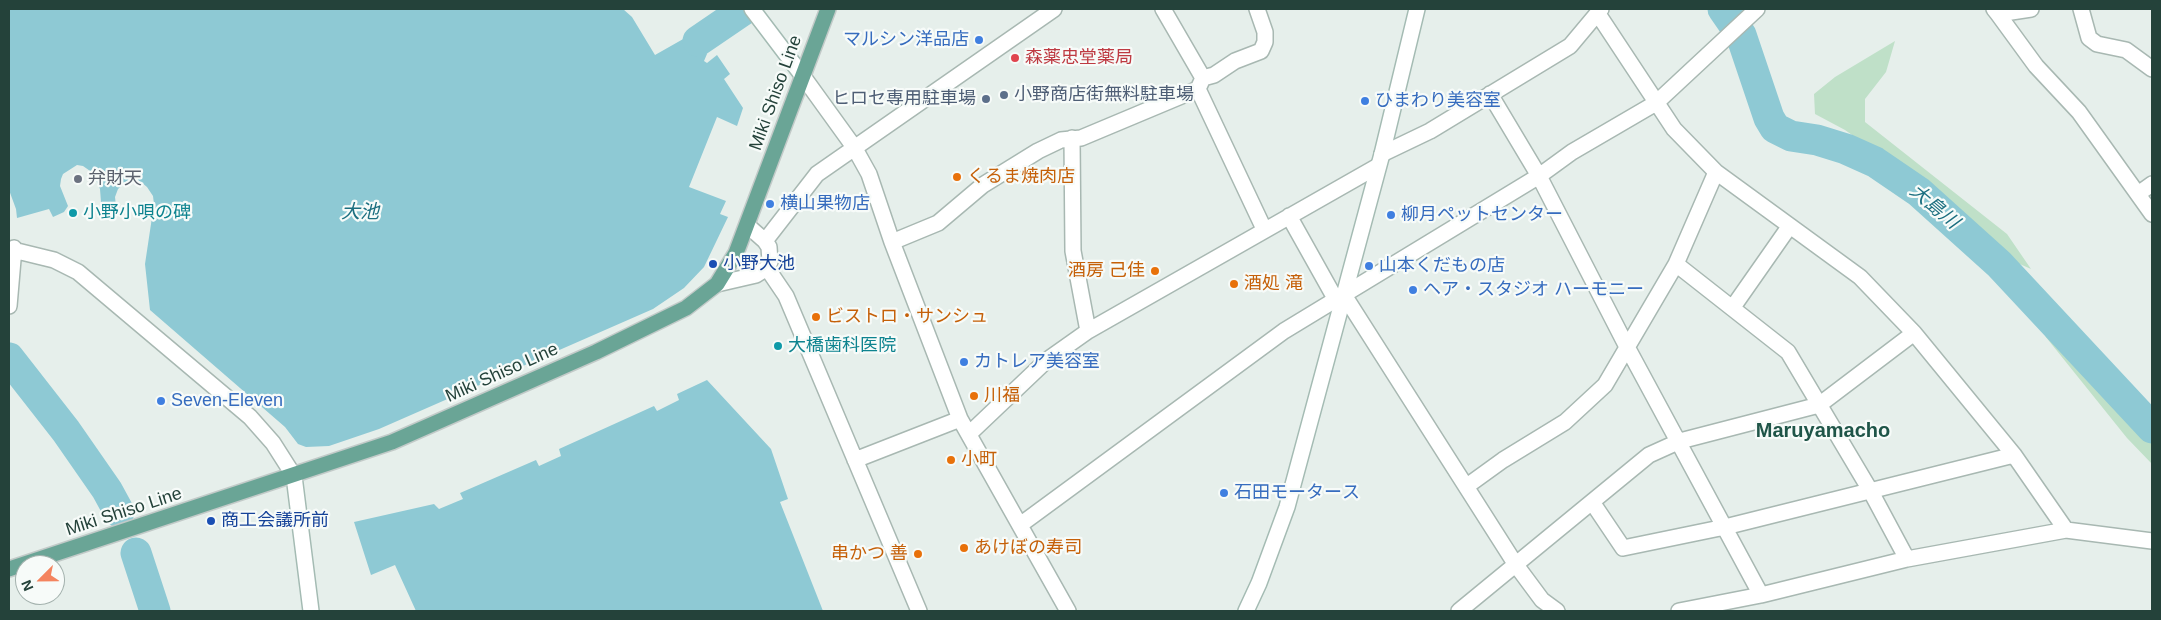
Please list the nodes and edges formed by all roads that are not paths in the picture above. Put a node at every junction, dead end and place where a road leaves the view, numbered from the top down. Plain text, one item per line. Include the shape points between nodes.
1 (752, 9) edge
2 (828, 9) edge
3 (1054, 9) edge
4 (1163, 9) edge
5 (1257, 9) edge
6 (1418, 9) edge
7 (2031, 9) edge
8 (2081, 9) edge
9 (1600, 11) edge
10 (1749, 11) edge
11 (1996, 12) edge
12 (2152, 69) edge
13 (802, 75) junction
14 (1200, 83) junction
15 (1490, 94) junction
16 (1656, 103) junction
17 (1072, 138) junction
18 (854, 147) junction
19 (1380, 160) junction
20 (1716, 172) junction
21 (1539, 176) junction
22 (2152, 184) edge
23 (2138, 194) junction
24 (2152, 214) edge
25 (1289, 216) junction
26 (748, 226) junction
27 (1789, 228) junction
28 (1264, 229) junction
29 (765, 241) junction
30 (892, 242) junction
31 (11, 249) edge
32 (1676, 264) junction
33 (767, 268) junction
34 (717, 284) junction
35 (1340, 297) junction
36 (9, 306) edge
37 (1733, 307) junction
38 (1088, 331) junction
39 (1914, 333) junction
40 (1626, 345) junction
41 (1819, 405) junction
42 (960, 419) junction
43 (969, 434) junction
44 (1680, 441) junction
45 (2014, 455) junction
46 (855, 460) junction
47 (294, 476) junction
48 (1467, 486) junction
49 (1870, 490) junction
50 (1592, 502) junction
51 (1020, 525) junction
52 (1725, 527) junction
53 (2066, 530) junction
54 (2152, 541) edge
55 (1907, 559) junction
56 (1516, 565) junction
57 (9, 569) edge
58 (1761, 595) junction
59 (311, 611) edge
60 (919, 611) edge
61 (1068, 611) edge
62 (1246, 611) edge
63 (1459, 611) edge
64 (1557, 611) edge
65 (1679, 611) edge

1 - 13 street
2 - 13 main road, Miki Shiso Line
3 - 18 street
4 - 14 street
5 - 14 street via 1265,32 1261,51 1235,61
6 - 19 street
7 - 11 street
8 - 12 street via 2088,38 2097,44 2126,50
9 - 15 street via 1570,46
9 - 16 street
10 - 16 street
11 - 23 street via 2036,66 2079,112
13 - 18 street
13 - 26 main road, Miki Shiso Line
14 - 17 street via 1081,138
14 - 28 street
15 - 19 street
15 - 21 street
16 - 20 street via 1674,129
16 - 21 street via 1572,152
17 - 30 street via 1046,147 1008,167 938,223
17 - 38 street via 1074,251
18 - 29 street via 817,174
18 - 30 street via 869,174
19 - 25 street
19 - 35 street
20 - 27 street
20 - 32 street
21 - 35 street
21 - 40 street
22 - 23 street
23 - 24 street
25 - 28 street
25 - 35 street
26 - 29 street
26 - 34 main road, Miki Shiso Line
27 - 37 street
27 - 39 street via 1860,277
28 - 38 street
29 - 33 street via 769,247
30 - 42 street
31 - 36 street
31 - 47 street via 54,260 78,272 250,417 273,442
32 - 37 street
32 - 40 street
33 - 34 street via 756,275
33 - 46 street via 786,296
34 - 47 main road, Miki Shiso Line via 668,318 587,356 420,431
35 - 48 street
35 - 51 street via 1284,331
35 - 62 street via 1287,507
37 - 41 street via 1788,352
38 - 43 street via 1047,360
39 - 41 street
39 - 45 street
40 - 44 street
40 - 48 street via 1605,385 1577,412
41 - 44 street
41 - 49 street
42 - 43 street
42 - 46 street
43 - 51 street
44 - 50 street via 1649,456
44 - 52 street
45 - 49 street
45 - 53 street
46 - 60 street
47 - 57 main road, Miki Shiso Line
47 - 59 street
48 - 56 street
49 - 52 street
49 - 55 street
50 - 52 street via 1623,548
50 - 56 street
51 - 61 street
52 - 58 street
53 - 54 street
53 - 55 street
55 - 58 street
56 - 63 street
56 - 64 street via 1542,600
58 - 65 street

